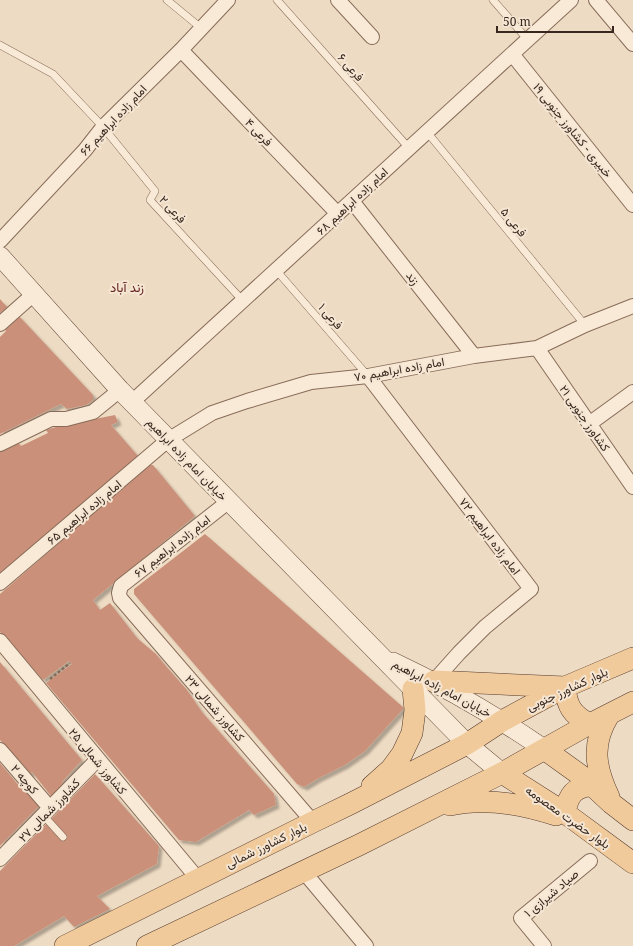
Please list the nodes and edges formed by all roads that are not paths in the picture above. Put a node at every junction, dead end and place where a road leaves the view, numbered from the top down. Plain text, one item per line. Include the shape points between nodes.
1 (167, 0) edge
2 (228, 0) edge
3 (277, 0) edge
4 (338, 0) edge
5 (492, 0) edge
6 (571, 0) edge
7 (596, 0) edge
8 (201, 28) junction
9 (372, 37) dead end
10 (528, 40) junction
11 (633, 44) edge
12 (0, 45) edge
13 (181, 50) junction
14 (512, 54) junction
15 (103, 127) junction
16 (427, 132) junction
17 (409, 148) junction
18 (352, 201) junction
19 (633, 205) edge
20 (338, 214) junction
21 (0, 241) edge
22 (0, 256) edge
23 (276, 270) junction
24 (34, 293) junction
25 (243, 301) junction
26 (633, 306) edge
27 (0, 324) edge
28 (585, 325) junction
29 (537, 348) junction
30 (474, 356) junction
31 (368, 376) junction
32 (633, 392) edge
33 (126, 396) junction
34 (589, 424) junction
35 (168, 440) junction
36 (0, 444) edge
37 (633, 487) edge
38 (228, 502) junction
39 (0, 583) edge
40 (119, 593) joint
41 (0, 642) edge
42 (381, 656) junction
43 (633, 658) edge
44 (434, 682) junction
45 (566, 687) junction
46 (413, 689) junction
47 (633, 702) edge
48 (609, 715) junction
49 (502, 721) junction
50 (589, 724) junction
51 (467, 744) junction
52 (544, 749) junction
53 (0, 750) edge
54 (97, 760) junction
55 (502, 773) junction
56 (593, 785) junction
57 (352, 803) junction
58 (612, 803) junction
59 (428, 810) junction
60 (47, 812) junction
61 (572, 818) junction
62 (633, 820) edge
63 (313, 822) junction
64 (64, 837) dead end
65 (0, 860) edge
66 (590, 861) dead end
67 (633, 863) edge
68 (304, 872) junction
69 (198, 879) junction
70 (65, 946) edge
71 (147, 946) edge
72 (366, 946) edge
73 (544, 946) edge

1 - 8 lane
2 - 8 street, امام زاده ابراهیم ۶۶
3 - 17 lane, فرعی ۶
4 - 9 street
5 - 10 lane
6 - 10 street, امام زاده ابراهیم ۶۸
7 - 11 street
8 - 13 street, امام زاده ابراهیم ۶۶
10 - 14 street, امام زاده ابراهیم ۶۸
12 - 15 lane via 53,74
13 - 15 street, امام زاده ابراهیم ۶۶
13 - 20 street, فرعی ۴
14 - 16 street, امام زاده ابراهیم ۶۸
14 - 19 street, خبیری - کشاورز جنوبی ۱۹
15 - 21 street, امام زاده ابراهیم ۶۶ via 85,150
15 - 25 lane, فرعی ۲ via 154,191 150,200
16 - 17 street, امام زاده ابراهیم ۶۸
16 - 28 lane, فرعی ۵
17 - 18 street, امام زاده ابراهیم ۶۸
18 - 20 street, امام زاده ابراهیم ۶۸
18 - 30 street, زند
20 - 23 street, امام زاده ابراهیم ۶۸
22 - 24 main road, خیابان امام زاده ابراهیم
23 - 25 street, امام زاده ابراهیم ۶۸
23 - 31 lane, فرعی ۱
24 - 27 street
24 - 33 main road, خیابان امام زاده ابراهیم
25 - 33 street, امام زاده ابراهیم ۶۸
26 - 28 street, امام زاده ابراهیم ۷۰
28 - 29 street, امام زاده ابراهیم ۷۰
29 - 30 street, امام زاده ابراهیم ۷۰
29 - 34 street, کشاورز جنوبی ۲۱
30 - 31 street, امام زاده ابراهیم ۷۰
31 - 35 street, امام زاده ابراهیم ۷۰ via 311,382 247,401 212,413
31 - 44 street, امام زاده ابراهیم ۷۲ via 531,589 485,627
32 - 34 street
33 - 35 main road, خیابان امام زاده ابراهیم
33 - 36 street, امام زاده ابراهیم ۶۸ via 93,412 51,419
34 - 37 street, کشاورز جنوبی ۲۱
35 - 38 main road, خیابان امام زاده ابراهیم
35 - 39 street, امام زاده ابراهیم ۶۵
38 - 40 street, امام زاده ابراهیم ۶۷ via 121,586
38 - 42 main road, خیابان امام زاده ابراهیم
40 - 63 street, کشاورز شمالی ۲۳ via 120,598
41 - 54 street, کشاورز شمالی ۲۵
42 - 44 main road, خیابان امام زاده ابراهیم
42 - 46 main road, خیابان امام زاده ابراهیم
43 - 45 main road, بلوار کشاورز جنوبی
44 - 45 main road
44 - 49 main road, خیابان امام زاده ابراهیم
45 - 49 main road, بلوار کشاورز جنوبی
45 - 50 main road via 570,709
46 - 51 main road, خیابان امام زاده ابراهیم
46 - 57 main road via 415,710 412,733 402,754 391,769
47 - 48 main road
48 - 50 main road
48 - 58 main road via 599,734 596,756 601,779
49 - 51 main road, بلوار کشاورز جنوبی
49 - 52 main road, خیابان امام زاده ابراهیم
50 - 52 main road
51 - 55 main road, خیابان امام زاده ابراهیم
51 - 57 main road, بلوار کشاورز شمالی
52 - 55 main road
52 - 56 main road
53 - 60 street, کوچه ۲
54 - 60 street, کشاورز شمالی ۲۷
54 - 69 street, کشاورز شمالی ۲۵
55 - 59 main road
55 - 61 main road, بلوار حضرت معصومه
56 - 58 main road
56 - 61 main road via 583,786 572,794 567,803
57 - 63 main road, بلوار کشاورز شمالی
58 - 62 main road
59 - 61 main road via 465,801 488,801 519,805
59 - 68 main road
60 - 64 lane
60 - 65 street, کشاورز شمالی ۲۷
61 - 67 main road, بلوار حضرت معصومه
63 - 69 main road, بلوار کشاورز شمالی
66 - 73 street, صیاد شیرازی ۱ via 521,918
68 - 71 main road via 170,938
68 - 72 street
69 - 70 main road, بلوار کشاورز شمالی

